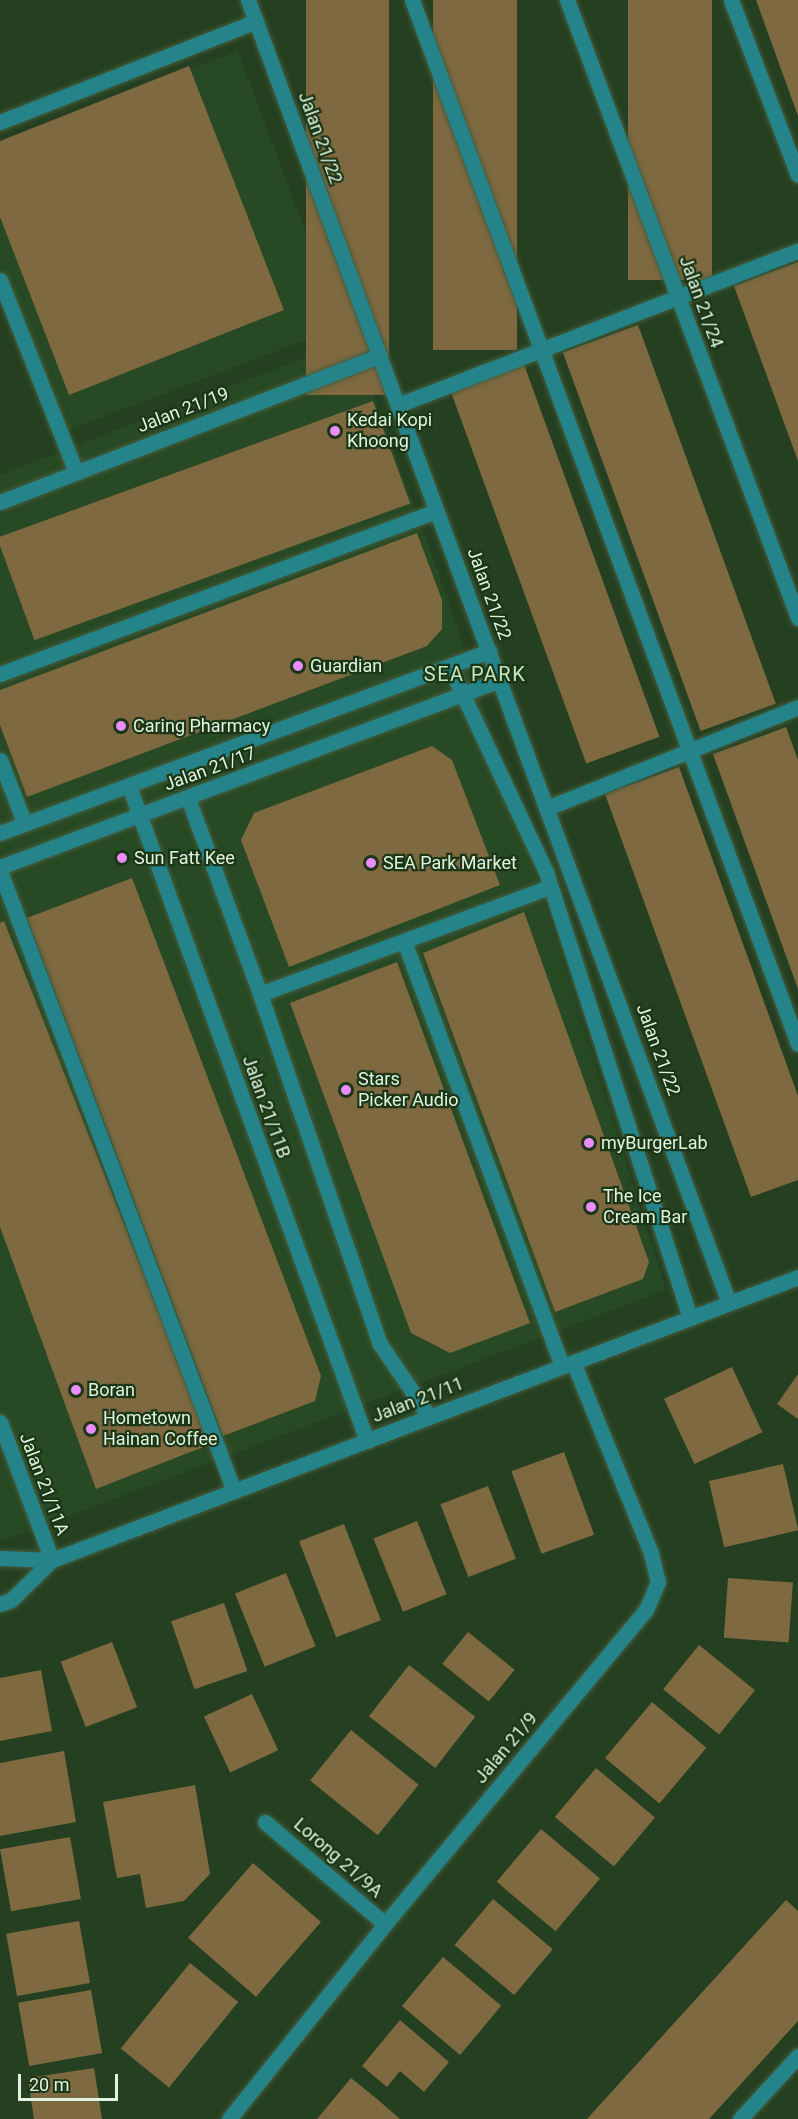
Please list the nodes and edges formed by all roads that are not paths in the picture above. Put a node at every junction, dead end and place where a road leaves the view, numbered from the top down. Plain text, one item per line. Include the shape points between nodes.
1 (248, 0) edge
2 (412, 0) edge
3 (567, 0) edge
4 (730, 0) edge
5 (256, 21) junction
6 (0, 122) edge
7 (798, 175) edge
8 (798, 251) edge
9 (0, 280) edge
10 (678, 297) junction
11 (541, 350) junction
12 (380, 355) junction
13 (398, 405) junction
14 (76, 472) junction
15 (0, 502) edge
16 (437, 511) junction
17 (798, 618) edge
18 (489, 651) junction
19 (450, 667) junction
20 (0, 674) edge
21 (500, 680) junction
22 (462, 695) junction
23 (798, 707) edge
24 (689, 750) junction
25 (0, 760) edge
26 (129, 786) junction
27 (188, 798) junction
28 (547, 808) junction
29 (139, 815) junction
30 (24, 822) junction
31 (0, 833) edge
32 (569, 864) junction
33 (0, 869) edge
34 (546, 872) junction
35 (550, 887) junction
36 (404, 941) junction
37 (260, 994) junction
38 (798, 1044) edge
39 (798, 1277) edge
40 (729, 1303) junction
41 (690, 1318) junction
42 (568, 1364) junction
43 (429, 1416) junction
44 (0, 1422) edge
45 (367, 1441) junction
46 (234, 1491) junction
47 (0, 1558) edge
48 (52, 1560) junction
49 (0, 1604) edge
50 (265, 1822) dead end
51 (385, 1924) junction
52 (798, 2056) edge
53 (229, 2119) edge
54 (740, 2119) edge

1 - 5 street, Jalan 21/22
2 - 11 street
3 - 10 street, Jalan 21/24
4 - 7 street
5 - 6 street
5 - 12 street, Jalan 21/22
8 - 10 street
9 - 14 street
10 - 11 street
10 - 17 street, Jalan 21/24
11 - 13 street
11 - 24 street
12 - 13 street, Jalan 21/22
12 - 14 street, Jalan 21/19
13 - 16 street, Jalan 21/22
14 - 15 street, Jalan 21/19
16 - 18 street, Jalan 21/22
16 - 20 street
18 - 19 street, Jalan 21/17
18 - 21 street, Jalan 21/22
19 - 22 street
19 - 26 street, Jalan 21/17
21 - 22 street, Jalan 21/17
21 - 28 street, Jalan 21/22
22 - 27 street, Jalan 21/17
22 - 34 street
23 - 24 street
24 - 28 street
24 - 38 street
25 - 30 street
26 - 29 street, Jalan 21/11B
26 - 30 street, Jalan 21/17
27 - 29 street, Jalan 21/17
27 - 37 street, Jalan 21/11B
28 - 32 street, Jalan 21/22
29 - 33 street, Jalan 21/17
29 - 45 street, Jalan 21/11B
30 - 31 street, Jalan 21/17
32 - 34 street
32 - 40 street, Jalan 21/22
33 - 46 street
34 - 35 street
35 - 36 street
35 - 41 street
36 - 37 street
36 - 42 street, Jalan 21/9
37 - 43 street, Jalan 21/11B via 380,1344
39 - 40 street, Jalan 21/11
40 - 41 street, Jalan 21/11
41 - 42 street, Jalan 21/11
42 - 43 street, Jalan 21/11
42 - 51 street, Jalan 21/9 via 651,1553 658,1582 646,1611
43 - 45 street, Jalan 21/11
44 - 48 street, Jalan 21/11A
45 - 46 street, Jalan 21/11
46 - 48 street, Jalan 21/11
47 - 48 street, Jalan 21/11
48 - 49 street, Jalan 21/11 via 11,1600
50 - 51 street, Lorong 21/9A
51 - 53 street, Jalan 21/9
52 - 54 street

